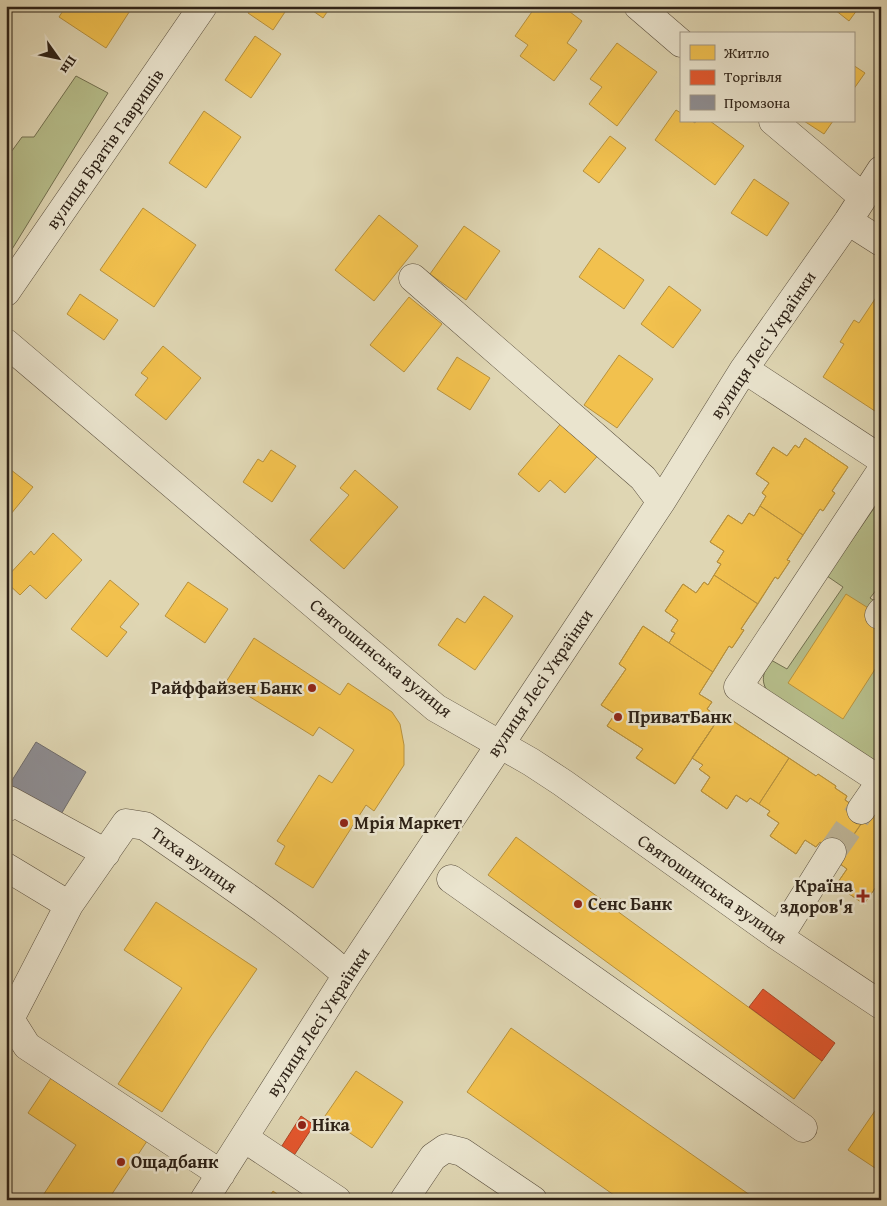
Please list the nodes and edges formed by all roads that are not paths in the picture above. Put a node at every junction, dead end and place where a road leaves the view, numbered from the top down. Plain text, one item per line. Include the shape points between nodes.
1 (204, 6) edge
2 (638, 6) edge
3 (680, 42) edge
4 (774, 122) edge
5 (881, 170) edge
6 (863, 197) junction
7 (848, 221) junction
8 (881, 242) edge
9 (413, 278) dead end
10 (6, 292) edge
11 (6, 343) edge
12 (744, 369) junction
13 (881, 459) edge
14 (881, 471) edge
15 (661, 502) junction
16 (499, 744) junction
17 (881, 781) edge
18 (6, 808) edge
19 (861, 810) tunnel mouth
20 (832, 852) tunnel mouth
21 (106, 853) junction
22 (6, 867) edge
23 (451, 879) dead end
24 (69, 905) junction
25 (776, 935) junction
26 (348, 975) junction
27 (881, 1006) edge
28 (803, 1128) dead end
29 (244, 1138) junction
30 (221, 1174) junction
31 (204, 1200) edge
32 (337, 1200) edge
33 (404, 1200) edge
34 (533, 1200) edge

1 - 10 street, вулиця Братів Гавришів
2 - 3 street
4 - 6 street
5 - 6 street, вулиця Лесі Українки
6 - 7 street, вулиця Лесі Українки
7 - 8 street
7 - 12 street, вулиця Лесі Українки
9 - 15 street via 643,478
11 - 16 street, Святошинська вулиця via 436,708
12 - 13 street
12 - 15 street, вулиця Лесі Українки
14 - 17 street via 738,687
15 - 16 street, вулиця Лесі Українки
16 - 25 street, Святошинська вулиця via 563,783
16 - 26 street, вулиця Лесі Українки
17 - 19 street
18 - 21 street via 9,800
20 - 25 street via 786,926
21 - 24 street, Тиха вулиця
21 - 26 street, Тиха вулиця via 126,823 145,826 247,897
22 - 24 street
23 - 28 street
24 - 30 street, Тиха вулиця via 10,1020 27,1046
25 - 27 street, Святошинська вулиця
26 - 29 street, вулиця Лесі Українки
29 - 30 street, вулиця Лесі Українки
29 - 32 street
30 - 31 street, вулиця Лесі Українки
33 - 34 street via 433,1157 446,1148 462,1152

